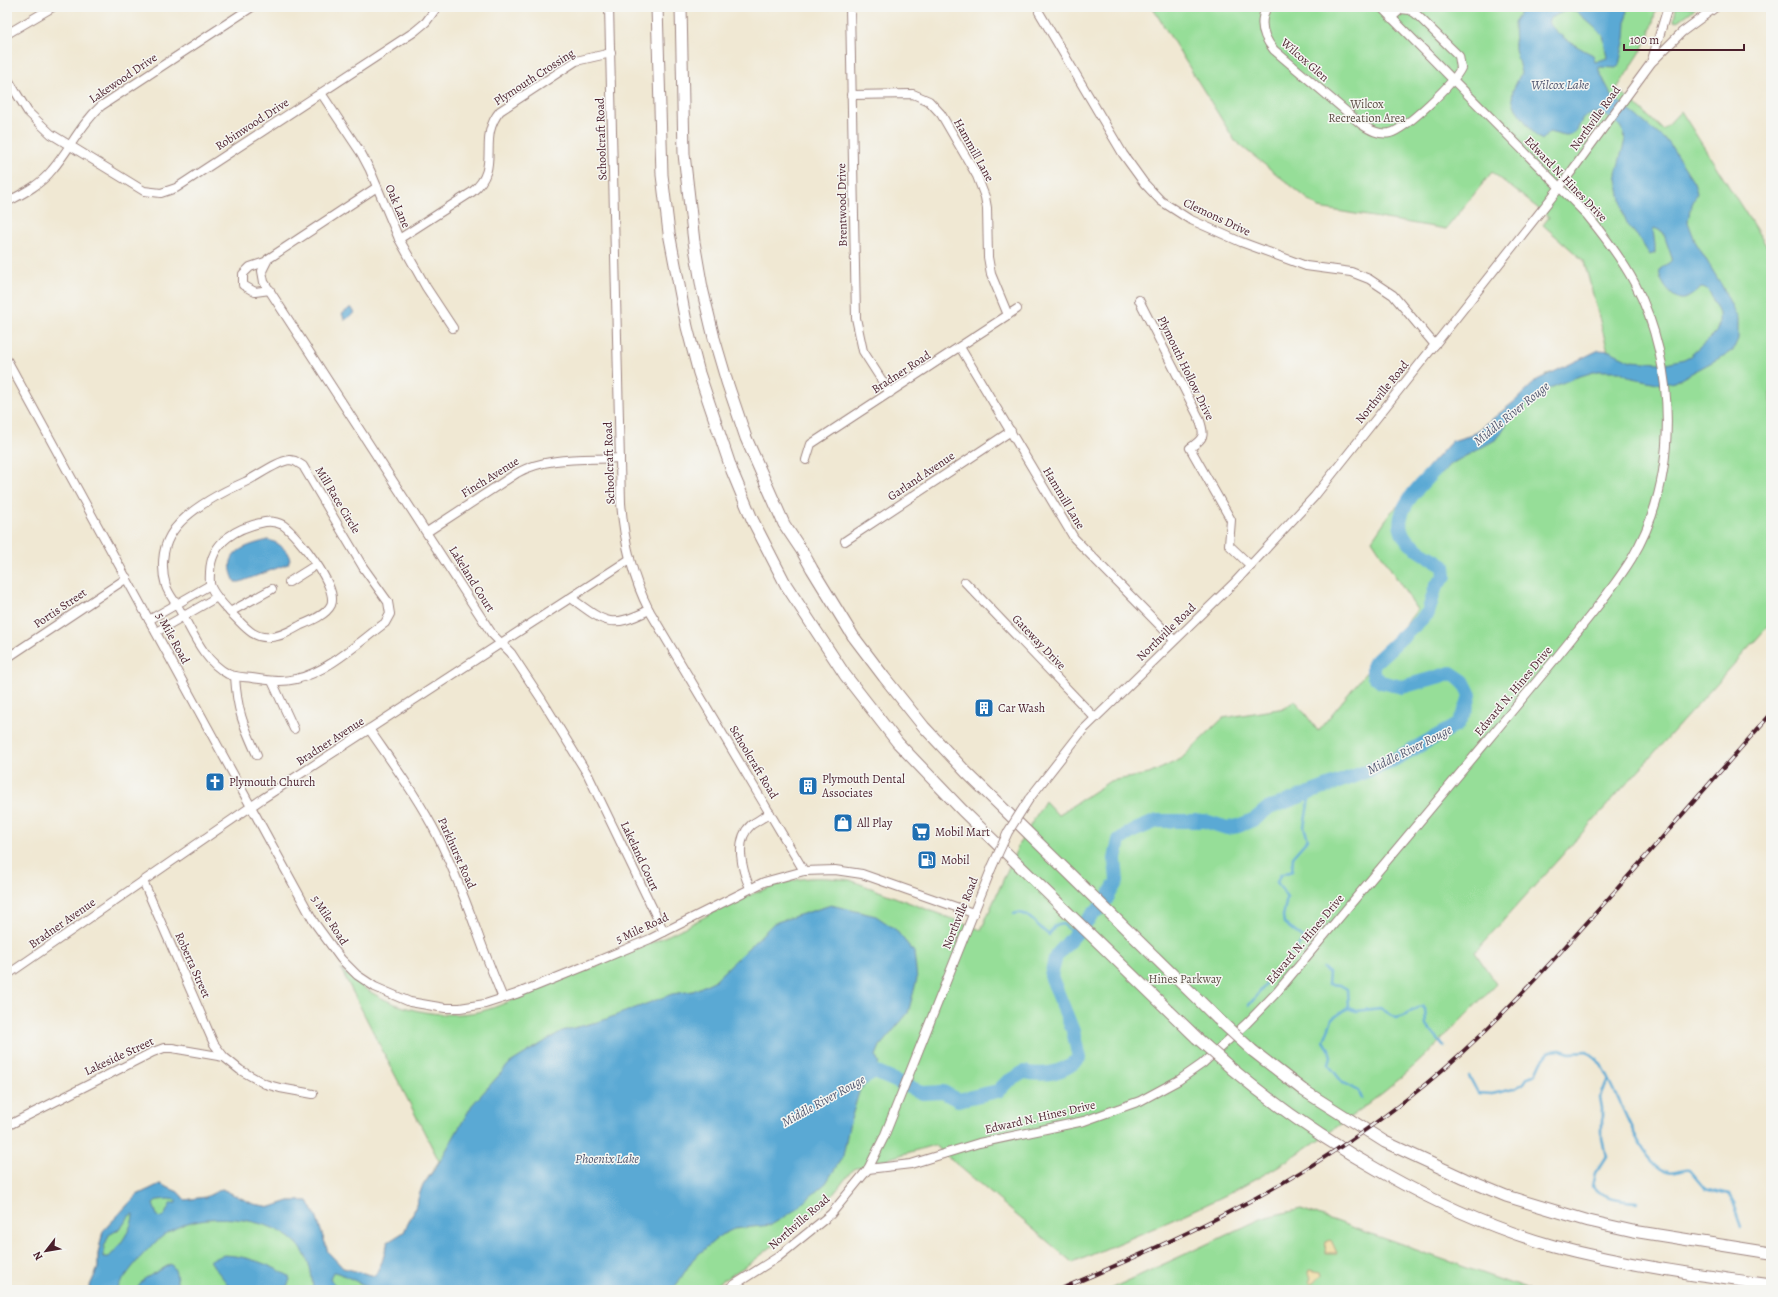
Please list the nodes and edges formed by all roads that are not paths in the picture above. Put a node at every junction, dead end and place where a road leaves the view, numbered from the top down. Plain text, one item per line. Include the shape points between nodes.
1 (53, 7) edge
2 (252, 7) edge
3 (437, 7) edge
4 (610, 7) edge
5 (658, 7) edge
6 (681, 7) edge
7 (850, 7) edge
8 (1267, 7) edge
9 (1381, 7) edge
10 (1668, 7) edge
11 (1716, 7) edge
12 (1039, 12) dead end
13 (1391, 18) junction
14 (7, 34) edge
15 (611, 53) junction
16 (1651, 63) junction
17 (7, 78) edge
18 (1453, 81) junction
19 (321, 93) junction
20 (852, 95) junction
21 (69, 145) junction
22 (1560, 187) junction
23 (377, 188) junction
24 (7, 202) edge
25 (399, 239) junction
26 (266, 262) junction
27 (270, 290) junction
28 (1140, 300) dead end
29 (1017, 309) dead end
30 (1008, 314) junction
31 (453, 328) dead end
32 (960, 346) junction
33 (1435, 346) junction
34 (8, 364) edge
35 (890, 393) junction
36 (1011, 431) junction
37 (620, 458) junction
38 (806, 460) dead end
39 (427, 532) junction
40 (845, 541) dead end
41 (630, 559) junction
42 (316, 565) junction
43 (1250, 566) junction
44 (126, 578) junction
45 (289, 582) dead end
46 (965, 582) dead end
47 (210, 585) junction
48 (272, 589) dead end
49 (217, 597) junction
50 (571, 598) junction
51 (177, 604) junction
52 (649, 610) junction
53 (230, 612) junction
54 (184, 617) junction
55 (149, 620) junction
56 (156, 632) junction
57 (1174, 640) junction
58 (502, 644) junction
59 (7, 658) edge
60 (235, 676) junction
61 (272, 682) junction
62 (1095, 718) junction
63 (294, 729) dead end
64 (369, 729) junction
65 (257, 755) dead end
66 (251, 807) junction
67 (770, 814) junction
68 (804, 871) junction
69 (143, 881) junction
70 (750, 888) junction
71 (973, 913) junction
72 (664, 932) junction
73 (7, 975) edge
74 (503, 998) junction
75 (224, 1057) junction
76 (313, 1094) dead end
77 (7, 1126) edge
78 (868, 1169) junction
79 (1771, 1253) edge
80 (1700, 1275) junction
81 (1771, 1285) edge
82 (726, 1290) edge
83 (1760, 1290) edge

1 - 14 street
2 - 21 street, Lakewood Drive via 101,106 86,121
3 - 19 street, Robinwood Drive via 426,22 414,32
4 - 15 street, Schoolcraft Road
5 - 80 highway, bridge via 660,143 665,204 687,327 699,373 732,471 752,519 786,585 845,675 898,743 962,810 1197,1038 1275,1103 1332,1142 1435,1200 1506,1230 1552,1246 1608,1260
6 - 79 highway, bridge via 684,154 695,250 718,353 746,438 784,524 853,636 950,755 1218,1019 1303,1090 1356,1125 1385,1142 1465,1179 1548,1210 1633,1231
7 - 20 street, Brentwood Drive
8 - 18 street, Wilcox Glen via 1263,17 1263,31 1267,42 1362,124 1376,132 1390,133 1407,124
9 - 13 street, Edward N. Hines Drive
10 - 16 street, Northville Road
11 - 16 street via 1682,32
12 - 33 street, Clemons Drive via 1123,154 1161,201 1189,219 1241,242 1306,266 1351,272 1369,279 1393,295
13 - 18 street, Edward N. Hines Drive
13 - 18 street via 1401,9 1410,10 1436,32 1460,60 1460,68
15 - 25 street, Plymouth Crossing via 576,61 500,111 490,127 488,166 480,184 472,192
15 - 37 street, Schoolcraft Road
16 - 22 street, Northville Road
17 - 21 street, Robinwood Drive via 22,104 37,122
18 - 22 street, Edward N. Hines Drive
19 - 21 street, Robinwood Drive via 176,188 161,193 144,191
19 - 23 street, Oak Lane via 361,153
20 - 30 street, Hammill Lane via 913,94 929,101 941,114 983,190 987,208 991,274
20 - 35 street, Brentwood Drive via 857,324 863,351
21 - 24 street, Lakewood Drive via 43,179 25,193
22 - 33 street, Northville Road
22 - 78 street, Edward N. Hines Drive via 1601,232 1628,272 1651,320 1665,386 1666,438 1654,511 1633,557 1614,586 1277,992 1248,1023 1193,1071 1160,1091 1114,1112 1084,1121 979,1143 911,1164
23 - 25 street, Oak Lane
23 - 26 street
25 - 31 street, Oak Lane
26 - 27 street via 262,276
26 - 27 street via 250,267 243,274 243,285 255,292
27 - 39 street, Lakeland Court
28 - 43 street, Plymouth Hollow Drive via 1199,418 1203,436 1190,448 1231,520 1229,545
29 - 30 street, Bradner Road
30 - 32 street, Bradner Road
32 - 35 street, Bradner Road
32 - 36 street, Hammill Lane
33 - 43 street, Northville Road via 1314,497
34 - 44 street, 5 Mile Road
35 - 38 street, Bradner Road via 811,444
36 - 40 street, Garland Avenue
36 - 57 street, Hammill Lane via 1074,538
37 - 39 street, Finch Avenue via 548,462 531,466
37 - 41 street, Schoolcraft Road via 623,518
39 - 58 street, Lakeland Court via 492,634
41 - 50 street, Bradner Avenue
41 - 52 street, Schoolcraft Road
42 - 45 street
42 - 47 street via 290,531 281,524 265,522 238,530 216,548 210,569
42 - 53 street via 330,588 332,598 329,608 317,618 279,636 266,638 253,634
43 - 57 street, Northville Road
44 - 55 street, 5 Mile Road
44 - 59 street, Portis Street
46 - 62 street, Gateway Drive
47 - 49 street
47 - 51 street
48 - 53 street
49 - 53 street
49 - 54 street
50 - 52 street via 601,619 611,622 627,620
50 - 58 street, Bradner Avenue
51 - 54 street, Mill Race Circle
51 - 55 street
51 - 61 street, Mill Race Circle via 166,588 163,566 166,545 176,526 214,498 282,461 300,463 363,567 388,602 390,614 385,623 323,669 298,679
52 - 67 street, Schoolcraft Road
54 - 56 street
54 - 60 street, Mill Race Circle via 206,654 220,668
55 - 56 street, 5 Mile Road
56 - 66 street, 5 Mile Road
57 - 62 street, Northville Road
58 - 64 street, Bradner Avenue
58 - 72 street, Lakeland Court via 511,652 588,775
60 - 61 street, Mill Race Circle
60 - 65 street via 239,713
61 - 63 street
62 - 71 street, Northville Road, bridge via 1028,798 1008,832
64 - 66 street, Bradner Avenue
64 - 74 street, Parkhurst Road via 417,799 438,836
66 - 69 street, Bradner Avenue
66 - 74 street, 5 Mile Road via 318,927 334,950 357,975 388,994 421,1005 460,1008
67 - 68 street, Schoolcraft Road
67 - 70 street via 752,825 741,843 743,866
68 - 70 street, 5 Mile Road via 776,877
68 - 71 street, 5 Mile Road via 835,870 862,874
69 - 73 street, Bradner Avenue
69 - 75 street, Roberta Street via 214,1044
70 - 72 street, 5 Mile Road
71 - 78 street, Northville Road via 884,1137
72 - 74 street, 5 Mile Road
75 - 76 street, Lakeside Street via 240,1070 265,1084
75 - 77 street, Lakeside Street via 172,1048 157,1050
78 - 82 street, Northville Road via 831,1214 778,1257
80 - 81 highway
80 - 83 highway

